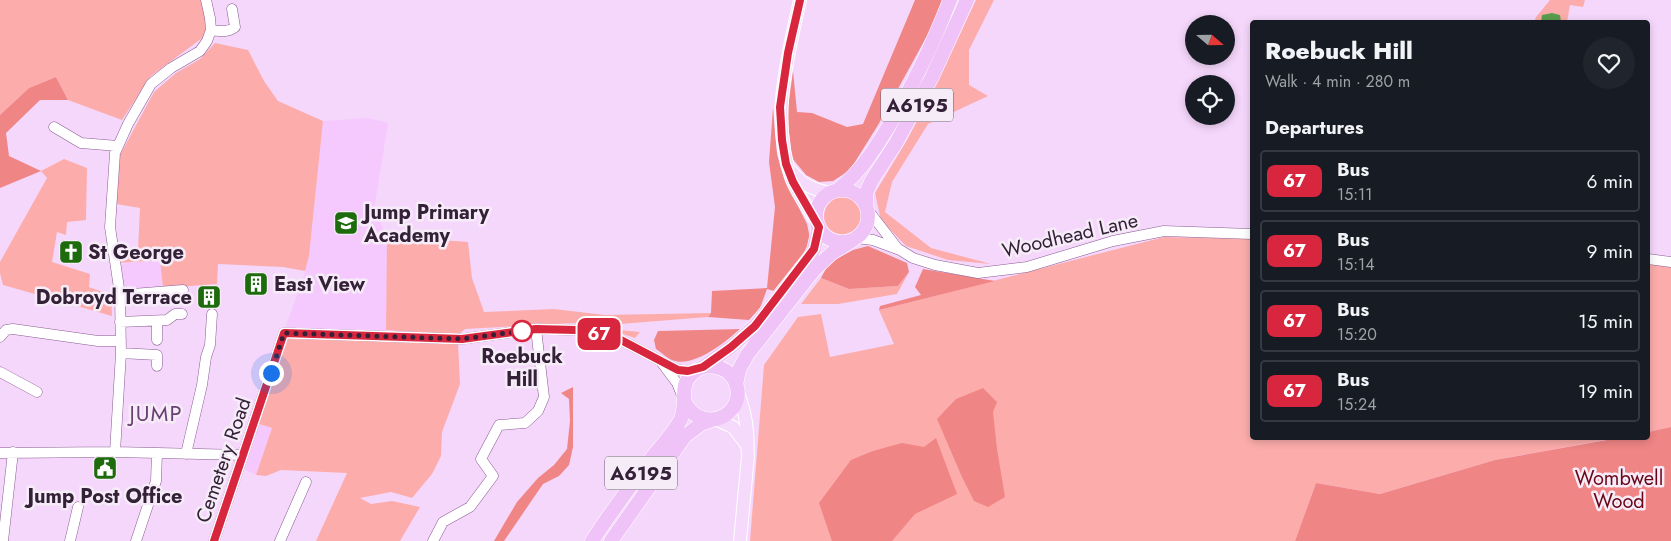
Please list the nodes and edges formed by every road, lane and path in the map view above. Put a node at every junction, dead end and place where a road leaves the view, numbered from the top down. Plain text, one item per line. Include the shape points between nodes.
1 (206, 0) edge
2 (800, 0) edge
3 (950, 0) edge
4 (967, 0) edge
5 (232, 9) dead end
6 (211, 30) junction
7 (54, 127) dead end
8 (118, 146) junction
9 (786, 164) junction
10 (834, 192) junction
11 (867, 208) junction
12 (818, 225) junction
13 (1250, 234) edge
14 (855, 239) junction
15 (900, 250) junction
16 (1650, 259) edge
17 (1671, 262) edge
18 (183, 290) dead end
19 (120, 295) junction
20 (182, 314) dead end
21 (212, 314) dead end
22 (157, 321) junction
23 (120, 322) junction
24 (536, 329) junction
25 (0, 337) edge
26 (157, 340) dead end
27 (121, 341) junction
28 (121, 352) junction
29 (660, 361) junction
30 (157, 366) dead end
31 (702, 368) junction
32 (0, 372) edge
33 (736, 388) junction
34 (37, 392) dead end
35 (685, 402) junction
36 (714, 420) junction
37 (746, 444) junction
38 (13, 452) junction
39 (115, 452) junction
40 (157, 452) junction
41 (0, 453) edge
42 (186, 454) junction
43 (243, 455) junction
44 (306, 482) dead end
45 (78, 507) dead end
46 (3, 541) edge
47 (70, 541) edge
48 (136, 541) edge
49 (214, 541) edge
50 (280, 541) edge
51 (433, 541) edge
52 (592, 541) edge
53 (611, 541) edge
54 (740, 541) edge

1 - 6 street
2 - 9 main road via 780,107
3 - 10 highway, A6195 via 905,99 862,168
4 - 11 highway, A6195 via 932,77 872,180 866,194
5 - 6 street via 235,27 224,32
6 - 8 street via 200,50 151,84
7 - 8 street via 81,143
8 - 19 street via 110,227
9 - 10 main road via 810,188
9 - 12 main road
10 - 11 highway via 847,190 855,193
10 - 12 highway, A6195 via 824,197 817,209
11 - 14 highway, A6195 via 865,229
11 - 15 street, Woodhead Lane
12 - 14 highway via 824,234 837,242
12 - 31 highway, A6195 via 810,257 755,326
13 - 15 street, Woodhead Lane via 1164,231 1113,241 1027,266 978,273 935,266
14 - 15 street, Woodhead Lane via 873,240
14 - 33 highway, A6195 via 832,253 814,270 747,355 739,370
16 - 17 street
18 - 19 street
19 - 23 street
20 - 22 street
21 - 42 street via 214,346 206,357
22 - 23 street
22 - 26 street
23 - 27 street
24 - 29 street via 576,330 619,339
24 - 43 street, Cemetery Road via 462,339 284,333
24 - 51 street via 544,397 541,404 525,423 499,425 482,458 493,476 470,507 443,522
25 - 27 street via 6,330 13,329 98,341
27 - 28 street
28 - 30 street via 157,355
28 - 39 street
29 - 31 street via 682,371
29 - 35 street via 673,377
31 - 33 highway via 714,366 726,371
31 - 35 highway, A6195 via 694,371 686,381
32 - 34 street
33 - 36 highway, A6195 via 732,409
33 - 37 main road via 742,401
35 - 36 highway via 696,416
35 - 52 highway, A6195 via 676,426
36 - 37 main road via 733,428
36 - 53 highway, A6195 via 701,424 685,436
37 - 54 main road via 748,456
38 - 39 street
38 - 41 street
38 - 46 street
39 - 40 street
40 - 42 street
40 - 48 street via 156,481
42 - 43 street
43 - 49 street, Cemetery Road
44 - 50 street
45 - 47 street

